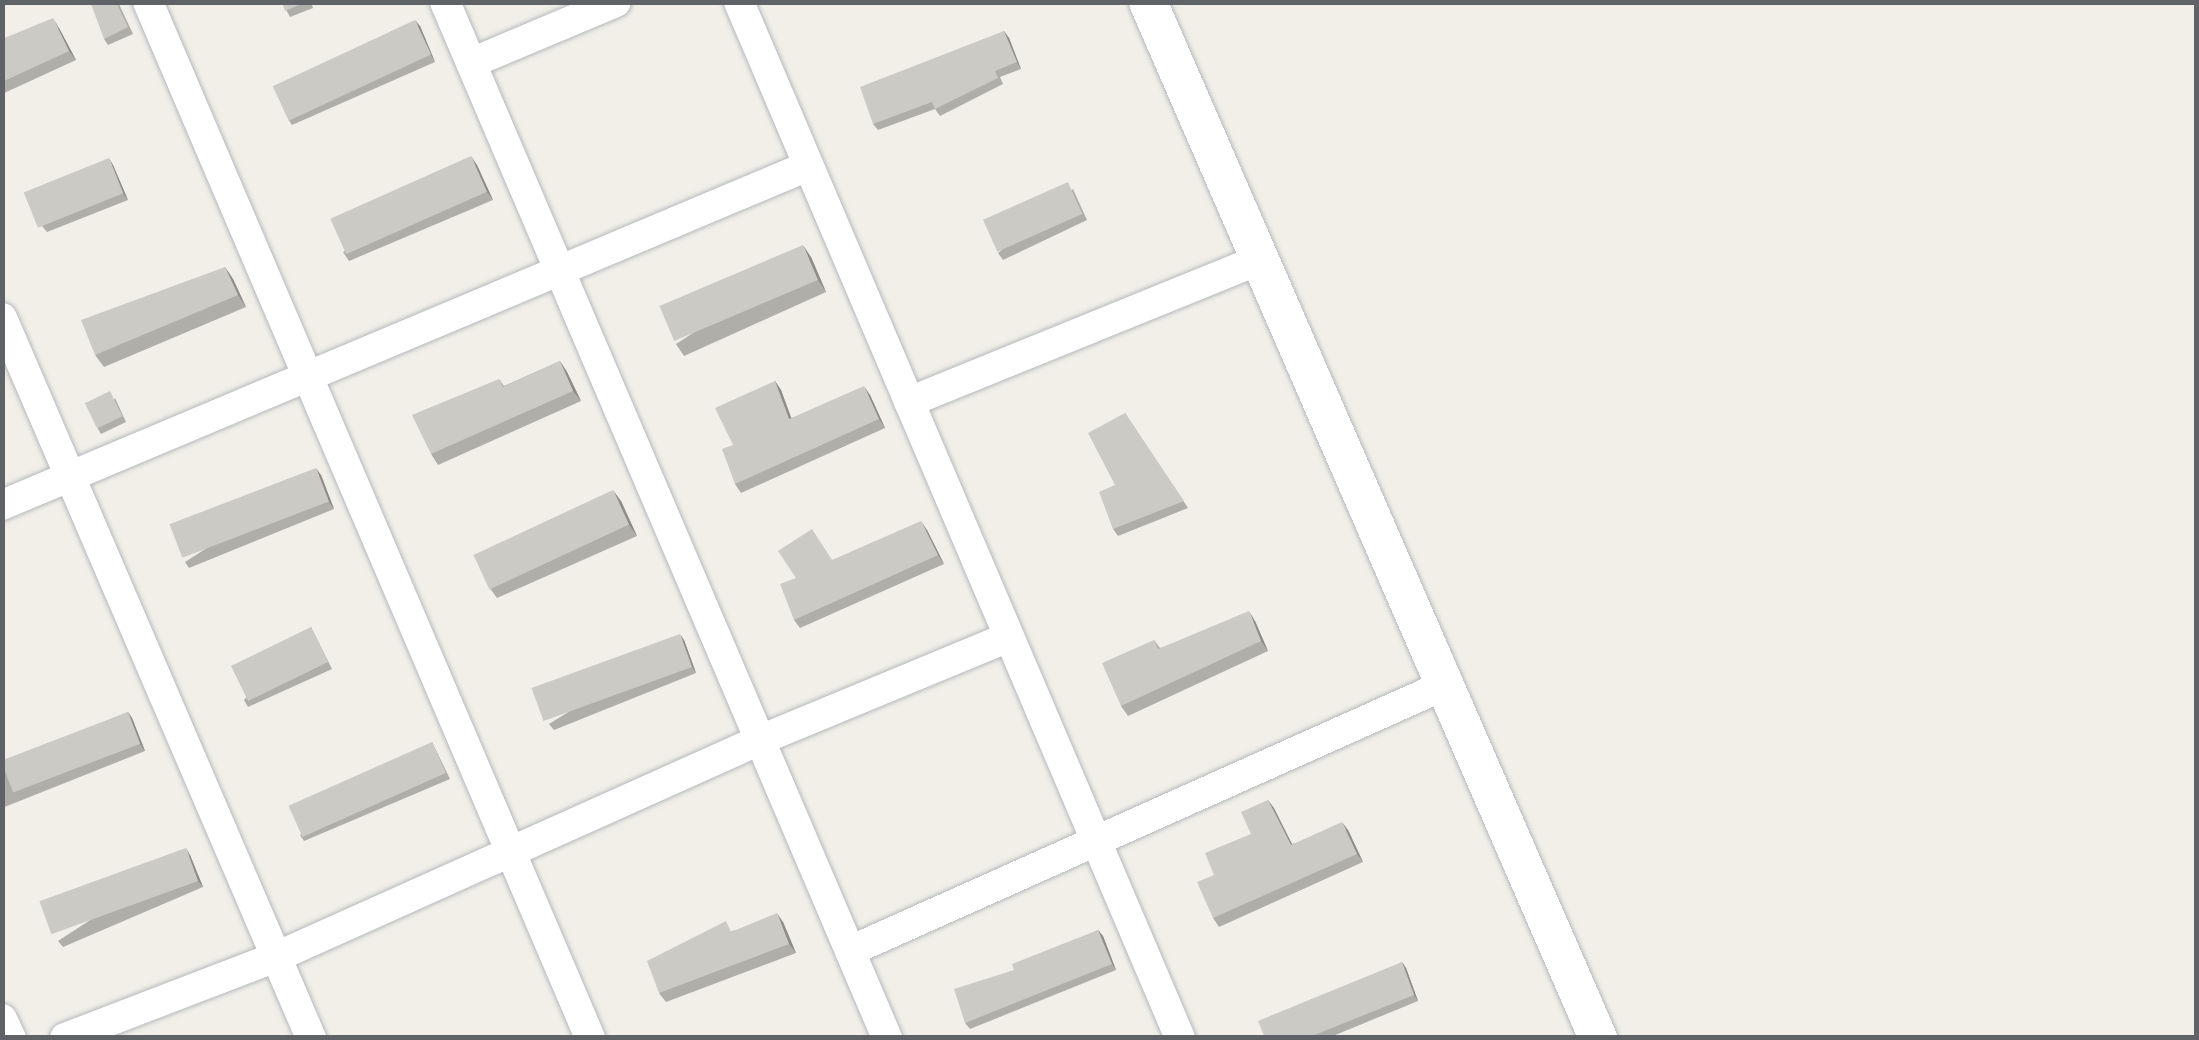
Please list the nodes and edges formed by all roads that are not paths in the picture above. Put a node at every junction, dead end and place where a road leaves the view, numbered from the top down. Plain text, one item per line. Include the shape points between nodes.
1 (148, 2) edge
2 (445, 2) edge
3 (616, 2) edge
4 (739, 2) edge
5 (1148, 2) edge
6 (471, 63) junction
7 (808, 166) junction
8 (1258, 260) junction
9 (559, 271) junction
10 (2, 318) edge
11 (308, 376) junction
12 (909, 402) junction
13 (71, 476) junction
14 (2, 505) edge
15 (1009, 637) junction
16 (1445, 685) junction
17 (760, 740) junction
18 (1097, 844) junction
19 (512, 856) junction
20 (850, 951) junction
21 (276, 957) junction
22 (2, 1019) edge
23 (10, 1038) edge
24 (66, 1038) edge
25 (311, 1038) edge
26 (590, 1038) edge
27 (887, 1038) edge
28 (1180, 1038) edge
29 (1598, 1038) edge

1 - 11 street
2 - 6 street
3 - 6 street
4 - 7 street
5 - 8 street
6 - 9 street
7 - 9 street
7 - 12 street
8 - 12 street
8 - 16 street
9 - 11 street
9 - 17 street
10 - 13 street
11 - 13 street
11 - 19 street
12 - 15 street
13 - 14 street
13 - 21 street
15 - 17 street
15 - 18 street
16 - 18 street
16 - 29 street
17 - 19 street
17 - 20 street
18 - 20 street
18 - 28 street
19 - 21 street
19 - 26 street
20 - 27 street
21 - 24 street
21 - 25 street
22 - 23 street

